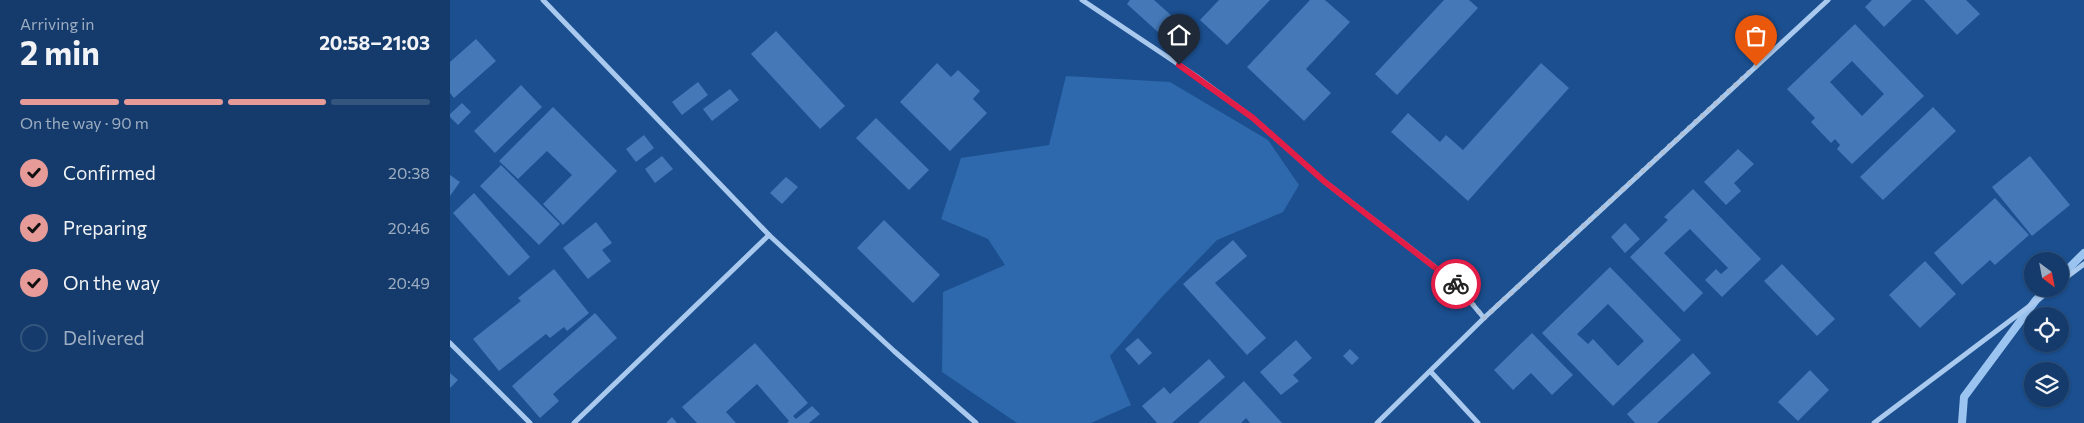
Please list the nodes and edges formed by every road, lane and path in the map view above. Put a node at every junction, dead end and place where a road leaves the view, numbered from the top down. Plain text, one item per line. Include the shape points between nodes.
1 (544, 0) edge
2 (1082, 0) edge
3 (1828, 0) edge
4 (769, 235) junction
5 (2084, 264) edge
6 (2069, 275) edge
7 (2040, 298) edge
8 (1484, 318) junction
9 (450, 343) edge
10 (1431, 372) junction
11 (530, 423) edge
12 (574, 423) edge
13 (976, 423) edge
14 (1377, 423) edge
15 (1478, 423) edge
16 (1874, 423) edge

1 - 4 street
2 - 8 street via 1253,118 1325,182 1454,280
3 - 8 street
4 - 12 street
4 - 13 street
5 - 6 street
7 - 16 street
8 - 10 street
9 - 11 street
10 - 14 street
10 - 15 street

